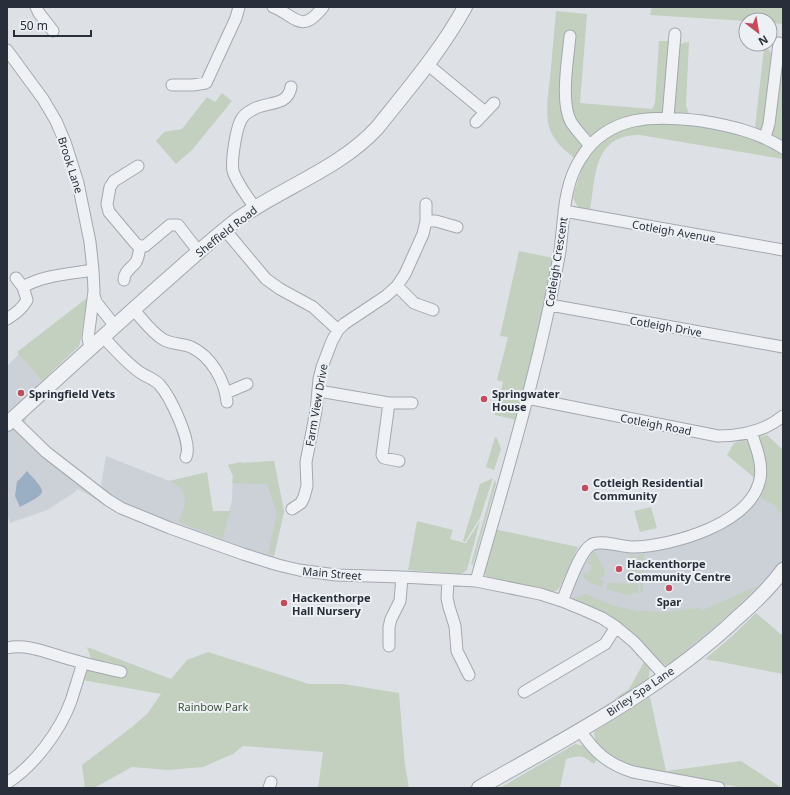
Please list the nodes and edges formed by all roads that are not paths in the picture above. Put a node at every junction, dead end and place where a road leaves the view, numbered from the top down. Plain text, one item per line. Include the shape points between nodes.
1 (36, 7) edge
2 (239, 7) edge
3 (273, 7) edge
4 (323, 7) edge
5 (465, 7) edge
6 (54, 31) dead end
7 (675, 34) dead end
8 (570, 36) dead end
9 (7, 50) edge
10 (777, 52) edge
11 (427, 64) junction
12 (172, 85) dead end
13 (290, 87) dead end
14 (494, 103) dead end
15 (485, 112) junction
16 (668, 117) junction
17 (476, 122) dead end
18 (765, 138) junction
19 (590, 146) junction
20 (783, 148) edge
21 (138, 166) dead end
22 (426, 204) dead end
23 (255, 208) junction
24 (564, 211) junction
25 (426, 221) junction
26 (457, 227) dead end
27 (225, 230) junction
28 (140, 246) junction
29 (783, 250) edge
30 (199, 252) junction
31 (93, 270) junction
32 (124, 280) dead end
33 (397, 286) junction
34 (94, 295) junction
35 (550, 305) junction
36 (133, 309) junction
37 (433, 310) dead end
38 (7, 319) edge
39 (114, 326) junction
40 (338, 330) junction
41 (103, 337) junction
42 (783, 347) edge
43 (90, 348) junction
44 (247, 384) dead end
45 (318, 391) junction
46 (527, 398) junction
47 (412, 402) dead end
48 (389, 403) junction
49 (783, 416) edge
50 (9, 422) edge
51 (751, 432) junction
52 (186, 457) dead end
53 (399, 461) dead end
54 (292, 509) dead end
55 (783, 570) edge
56 (402, 577) junction
57 (448, 580) junction
58 (476, 582) junction
59 (562, 601) junction
60 (616, 627) junction
61 (389, 646) dead end
62 (7, 648) edge
63 (83, 663) junction
64 (121, 672) dead end
65 (469, 675) dead end
66 (665, 676) junction
67 (524, 692) dead end
68 (580, 730) junction
69 (7, 783) edge
70 (698, 786) edge
71 (479, 788) edge
72 (719, 788) edge

1 - 6 street
2 - 12 street via 206,83
3 - 4 street via 302,22 313,18
5 - 11 street, Sheffield Road
7 - 16 street
8 - 19 street via 567,110 571,121
9 - 31 street, Brook Lane via 44,99 65,142 85,212
10 - 18 street via 769,124
11 - 15 street
11 - 23 street, Sheffield Road via 364,142
13 - 23 street via 286,99 253,109 241,120 233,153 233,171
14 - 15 street
15 - 17 street
16 - 18 street, Cotleigh Crescent via 728,125
16 - 19 street, Cotleigh Crescent via 622,124 608,131
18 - 20 street, Cotleigh Crescent
19 - 24 street, Cotleigh Crescent via 573,174
21 - 28 street via 114,181 110,187 107,204 109,212
22 - 25 street
23 - 27 street, Sheffield Road
24 - 29 street, Cotleigh Avenue
24 - 35 street, Cotleigh Crescent via 560,252
25 - 26 street
25 - 33 street via 418,247
27 - 30 street, Sheffield Road
27 - 40 street via 266,279 313,307
28 - 30 street via 145,246 170,225 178,225
28 - 32 street via 139,256 124,275
30 - 36 street, Sheffield Road
31 - 34 street, Brook Lane
31 - 38 street via 20,283 27,300 18,312
33 - 37 street via 414,304
33 - 40 street
34 - 39 street, Brook Lane via 96,302
34 - 43 street, Brook Lane via 88,338
35 - 42 street, Cotleigh Drive
35 - 46 street, Cotleigh Crescent
36 - 39 street, Sheffield Road
36 - 44 street via 158,336 206,356 227,397
39 - 41 street, Sheffield Road
40 - 45 street, Farm View Drive via 322,367
41 - 43 street, Sheffield Road
41 - 52 street via 135,368 162,388 187,438
43 - 50 street, Sheffield Road
45 - 48 street
45 - 54 street, Farm View Drive via 306,462 307,486 301,503
46 - 51 street, Cotleigh Road via 718,436
46 - 58 street, Cotleigh Crescent
47 - 48 street
48 - 53 street via 382,455 384,458
49 - 51 street, Cotleigh Road
50 - 56 street, Main Street via 114,504 132,513 278,565 336,575
51 - 59 street via 759,456 760,478 751,500 741,510 710,528 662,544 631,547 593,543 581,556
55 - 66 street, Birley Spa Lane via 722,633
56 - 57 street, Main Street
56 - 61 street via 400,601 389,628
57 - 58 street, Main Street
57 - 65 street via 447,598 456,626 457,652
58 - 59 street, Main Street via 540,594
59 - 60 street, Main Street via 602,618
60 - 66 street, Main Street via 634,642
60 - 67 street via 605,644
62 - 63 street via 33,648
63 - 64 street
63 - 69 street via 59,726 40,754
66 - 68 street, Birley Spa Lane
68 - 70 street via 600,756 622,768
68 - 71 street, Birley Spa Lane
70 - 72 street

